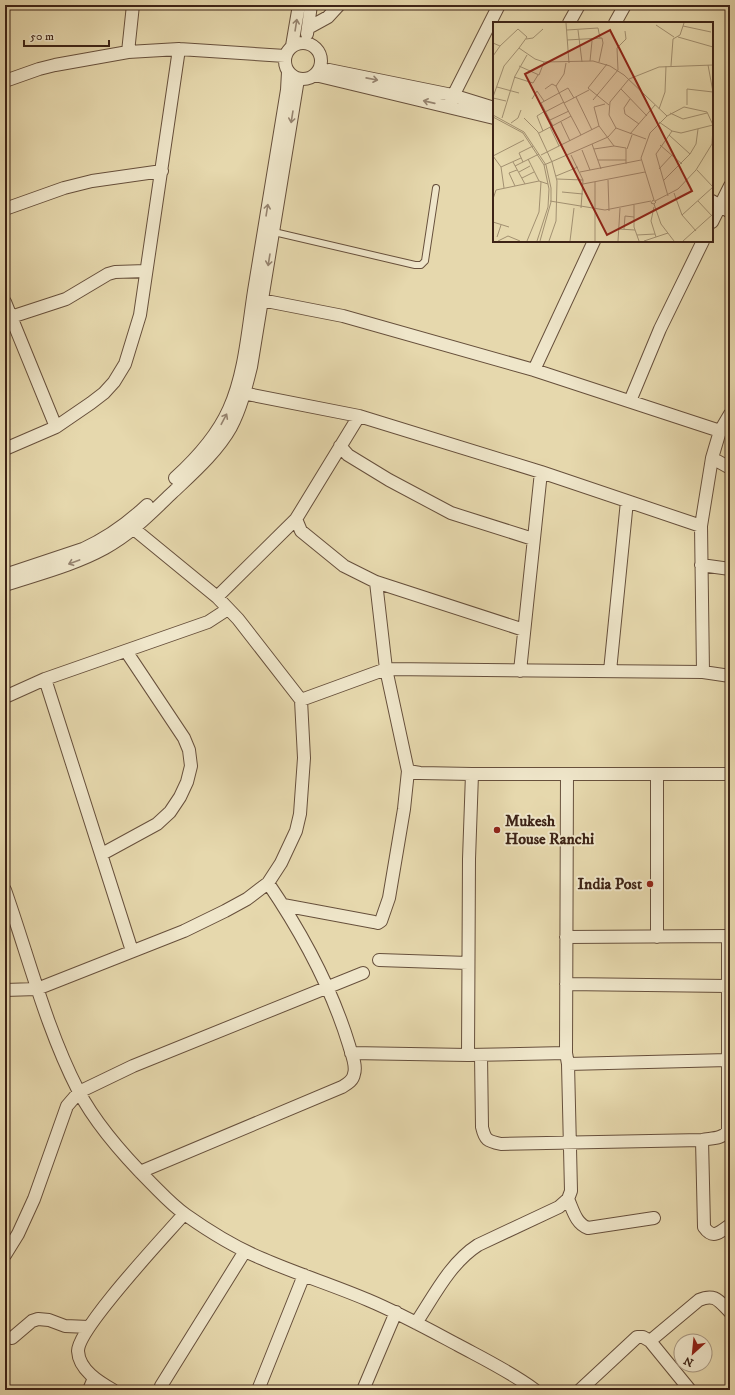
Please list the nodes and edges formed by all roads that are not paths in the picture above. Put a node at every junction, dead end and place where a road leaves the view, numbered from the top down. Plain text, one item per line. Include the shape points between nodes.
1 (133, 5) edge
2 (299, 5) edge
3 (311, 5) edge
4 (339, 5) edge
5 (500, 5) edge
6 (579, 5) edge
7 (625, 5) edge
8 (494, 22) edge
9 (570, 22) edge
10 (616, 22) edge
11 (308, 28) junction
12 (491, 30) edge
13 (306, 43) junction
14 (292, 46) junction
15 (128, 52) junction
16 (178, 53) junction
17 (286, 63) junction
18 (317, 72) junction
19 (298, 79) junction
20 (5, 81) edge
21 (5, 88) edge
22 (450, 100) junction
23 (493, 108) edge
24 (493, 118) edge
25 (162, 171) junction
26 (730, 186) edge
27 (436, 188) dead end
28 (713, 192) edge
29 (723, 204) edge
30 (5, 209) edge
31 (713, 220) edge
32 (274, 232) junction
33 (594, 242) edge
34 (703, 242) edge
35 (146, 271) junction
36 (258, 300) junction
37 (5, 302) edge
38 (11, 317) junction
39 (534, 370) junction
40 (240, 392) junction
41 (630, 401) junction
42 (730, 414) edge
43 (359, 416) junction
44 (56, 427) junction
45 (720, 431) junction
46 (340, 446) junction
47 (5, 449) edge
48 (712, 458) junction
49 (730, 468) edge
50 (541, 472) junction
51 (627, 501) junction
52 (296, 519) junction
53 (131, 525) junction
54 (701, 526) junction
55 (533, 539) junction
56 (701, 565) junction
57 (730, 569) edge
58 (5, 576) edge
59 (376, 582) junction
60 (5, 584) edge
61 (217, 597) junction
62 (228, 609) junction
63 (524, 630) junction
64 (126, 651) junction
65 (386, 669) junction
66 (520, 671) junction
67 (610, 671) junction
68 (703, 672) junction
69 (730, 676) edge
70 (45, 679) junction
71 (5, 697) edge
72 (301, 700) junction
73 (408, 771) junction
74 (472, 774) junction
75 (567, 774) junction
76 (657, 774) junction
77 (730, 774) edge
78 (102, 854) junction
79 (268, 883) junction
80 (5, 890) edge
81 (283, 905) junction
82 (729, 936) edge
83 (566, 937) junction
84 (657, 937) junction
85 (132, 951) junction
86 (379, 960) dead end
87 (468, 963) junction
88 (363, 973) dead end
89 (566, 984) junction
90 (728, 986) junction
91 (328, 987) junction
92 (37, 989) junction
93 (5, 990) edge
94 (351, 1053) junction
95 (468, 1055) junction
96 (481, 1055) junction
97 (567, 1059) junction
98 (728, 1066) edge
99 (79, 1092) junction
100 (702, 1140) junction
101 (569, 1143) junction
102 (140, 1172) junction
103 (568, 1199) junction
104 (184, 1214) junction
105 (654, 1218) dead end
106 (730, 1225) edge
107 (245, 1251) junction
108 (5, 1255) edge
109 (304, 1275) junction
110 (396, 1312) junction
111 (730, 1312) edge
112 (416, 1323) junction
113 (89, 1327) junction
114 (12, 1338) dead end
115 (650, 1341) junction
116 (94, 1378) junction
117 (161, 1386) dead end
118 (89, 1390) edge
119 (113, 1390) edge
120 (258, 1390) edge
121 (363, 1390) edge
122 (534, 1390) edge
123 (580, 1390) edge
124 (690, 1390) edge

1 - 15 street
14 -> 2 street
3 - 11 street
4 - 11 street via 328,17
5 - 8 street
6 - 9 street
7 - 10 street
11 - 13 street
12 - 22 street
13 - 14 street
13 - 18 street via 312,45 320,54 321,61
14 - 17 street via 288,50
15 - 16 street
15 - 20 street via 55,65
16 - 17 street
16 - 21 street via 66,68
16 - 25 street
17 - 19 street via 292,76
36 -> 17 street via 286,90
18 - 19 street via 305,79
18 - 22 street
19 -> 32 street
22 - 23 street
22 - 24 street
25 - 30 street via 64,188
25 - 35 street
26 - 29 street
27 - 32 lane via 425,262 422,264 415,265
28 - 29 street
29 - 31 street
32 -> 36 street
33 - 39 street
34 - 41 street via 660,329
35 - 38 street via 108,274 66,299
35 - 44 street via 140,315 125,364 104,394
36 - 39 street via 343,316
36 - 40 street via 251,367
37 - 38 street
38 - 44 street
39 - 41 street
40 - 43 street
40 - 53 street via 239,410 230,429 210,455
41 - 45 street
42 - 45 street
43 - 46 street
43 - 50 street
44 - 47 street
45 - 48 street
46 - 52 street
46 - 55 street via 348,455 383,477 451,513
48 - 49 street
48 - 54 street
50 - 51 street
50 - 55 street
51 - 54 street
51 - 67 street
52 - 59 street via 301,531 344,566
52 - 61 street
53 - 58 street via 83,549
53 -> 60 street via 105,548 88,556
53 - 61 street
54 - 56 street
55 - 63 street
56 - 57 street
56 - 68 street
59 - 63 street
59 - 65 street
61 - 62 street
62 - 64 street via 208,622
62 - 72 street
63 - 66 street
64 - 70 street
64 - 78 street via 184,738 190,750 190,766 187,782 170,812 157,824
65 - 66 street
65 - 72 street
65 - 73 street
66 - 67 street
67 - 68 street
68 - 69 street
70 - 71 street
70 - 78 street
72 - 79 street via 304,758 300,814 288,849
73 - 74 street
73 - 81 street via 389,898 382,921 374,922
74 - 75 street
74 - 87 street
75 - 76 street
75 - 83 street
76 - 77 street
76 - 84 street
78 - 85 street
79 - 81 street
79 - 85 street via 247,899 204,922
80 - 92 street
81 - 91 street
82 - 84 street
82 - 90 street
83 - 84 street
83 - 89 street
85 - 92 street
86 - 87 street
87 - 95 street
88 - 91 street
89 - 90 street
89 - 97 street
90 - 98 street
91 - 94 street
91 - 99 street via 133,1066
92 - 93 street
92 - 99 street
94 - 95 street
94 - 102 street via 354,1074 349,1083 342,1088
95 - 96 street
96 - 97 street
96 - 101 street via 484,1137 490,1142 501,1144
97 - 98 street
97 - 101 street
98 - 100 street via 728,1131 720,1137
99 - 102 street via 106,1132
99 - 108 street via 67,1106 34,1199
100 - 101 street
100 - 106 street via 704,1226 708,1233 712,1234
101 - 103 street via 571,1191
102 - 104 street
103 - 105 street via 578,1221 588,1228
103 - 112 street via 559,1207 467,1252 457,1262
104 - 107 street
104 - 113 street via 129,1276
107 - 109 street
107 - 117 street
109 - 110 street
109 - 120 street
110 - 112 street
110 - 121 street
111 - 115 street via 718,1300 707,1297 699,1300
112 - 122 street via 509,1373
113 - 114 street via 65,1326 38,1319
113 - 116 street via 78,1352 84,1367
115 - 123 street via 637,1337
115 - 124 street
116 - 118 street
116 - 119 street

